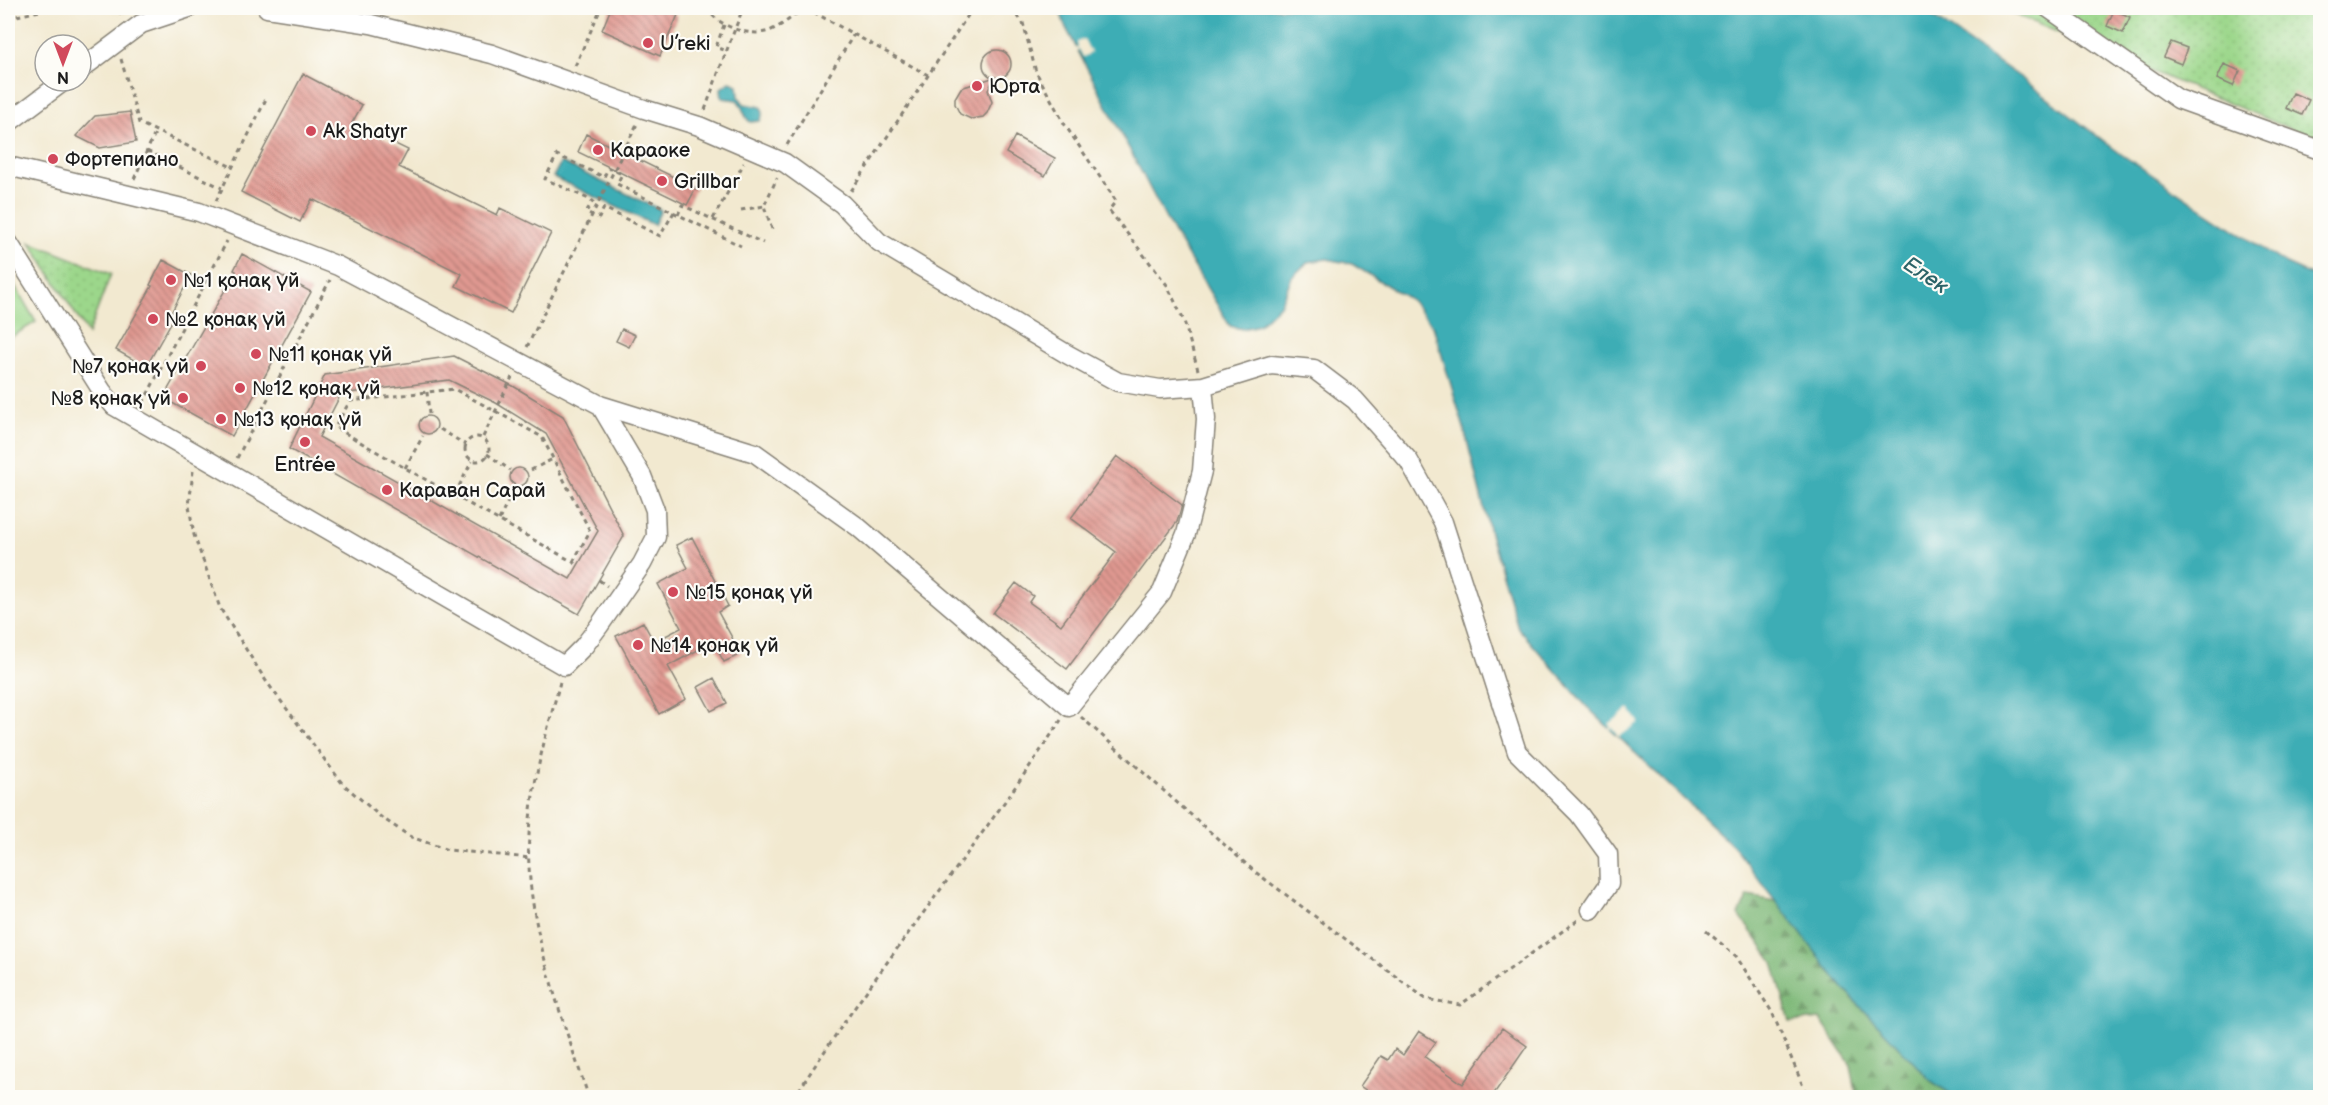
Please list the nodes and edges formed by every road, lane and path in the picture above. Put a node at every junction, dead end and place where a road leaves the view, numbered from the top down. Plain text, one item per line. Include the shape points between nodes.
1 (53, 8) edge
2 (189, 8) edge
3 (267, 8) edge
4 (601, 8) edge
5 (707, 8) edge
6 (743, 8) edge
7 (773, 8) edge
8 (805, 8) edge
9 (973, 8) edge
10 (1012, 8) edge
11 (2048, 8) edge
12 (8, 18) edge
13 (724, 25) junction
14 (854, 34) junction
15 (116, 43) junction
16 (727, 51) junction
17 (93, 60) edge
18 (928, 75) junction
19 (568, 81) junction
20 (48, 93) edge
21 (266, 99) dead end
22 (644, 109) junction
23 (8, 123) edge
24 (699, 126) junction
25 (156, 131) junction
26 (752, 148) junction
27 (2320, 150) edge
28 (147, 151) junction
29 (781, 161) junction
30 (8, 166) edge
31 (232, 167) junction
32 (615, 170) junction
33 (222, 188) junction
34 (127, 195) junction
35 (842, 204) junction
36 (764, 206) junction
37 (741, 210) dead end
38 (676, 214) junction
39 (593, 215) junction
40 (209, 216) junction
41 (713, 219) junction
42 (235, 226) junction
43 (772, 229) dead end
44 (8, 242) edge
45 (763, 243) dead end
46 (741, 246) dead end
47 (338, 266) junction
48 (520, 363) junction
49 (1203, 386) junction
50 (427, 392) junction
51 (600, 405) junction
52 (495, 411) junction
53 (429, 414) dead end
54 (135, 418) junction
55 (440, 429) dead end
56 (423, 436) dead end
57 (483, 436) junction
58 (466, 445) junction
59 (195, 453) junction
60 (487, 454) junction
61 (554, 459) junction
62 (472, 461) junction
63 (405, 469) junction
64 (510, 470) dead end
65 (531, 470) dead end
66 (230, 472) junction
67 (514, 489) dead end
68 (455, 495) junction
69 (499, 520) junction
70 (573, 562) junction
71 (578, 567) dead end
72 (564, 666) junction
73 (1069, 707) junction
74 (530, 858) junction
75 (1591, 910) joint
76 (1706, 931) dead end
77 (589, 1098) edge
78 (794, 1098) edge
79 (1808, 1098) edge

1 - 12 path
2 - 15 lane via 141,24
3 - 19 lane via 382,26 492,54
4 - 19 path
5 - 13 path
6 - 16 path, bridge
7 - 8 path
8 - 13 path via 766,32
8 - 14 path
9 - 18 path
10 - 49 path via 1023,23 1036,72 1065,125 1116,201 1109,210 1167,285 1184,321
11 - 27 lane via 2178,99
13 - 16 path via 716,47
14 - 18 path
14 - 29 path
15 - 17 lane
15 - 25 path via 139,123
16 - 24 path, bridge
18 - 35 path
19 - 22 lane
20 - 23 lane
21 - 31 path
22 - 24 lane
22 - 32 path
24 - 26 lane
25 - 28 path
25 - 31 path
26 - 29 lane
26 - 41 path
28 - 33 path
28 - 34 path
29 - 35 lane
29 - 36 path
30 - 34 lane
31 - 33 path
32 - 38 path via 622,174 618,184
32 - 39 path
32 - 39 path via 608,168 604,177 557,155 545,179 593,201 586,213
33 - 40 path
34 - 40 lane
35 - 49 lane via 879,242 1118,382 1160,388
36 - 37 path
36 - 43 path
38 - 39 path via 660,236 604,208 599,218
38 - 41 path via 682,205
38 - 46 path
39 - 48 path
40 - 42 lane
41 - 45 path
42 - 47 lane
42 - 54 path
44 - 54 lane via 102,391 114,406
47 - 48 lane
47 - 66 path
48 - 51 lane
48 - 52 path
49 - 73 lane via 1206,419 1202,471 1186,534 1162,592
49 - 75 lane via 1271,365 1314,369 1355,400 1409,461 1443,522 1517,752 1579,814 1608,854 1609,884
50 - 52 path via 454,389
50 - 53 path
50 - 63 path via 350,401 335,427
51 - 72 lane via 642,476 655,510 656,537 599,626
51 - 73 lane via 755,453 858,527
52 - 57 path
52 - 61 path via 542,437
54 - 59 lane
55 - 58 path
56 - 63 path
57 - 58 path via 469,439
57 - 60 path via 490,448
58 - 62 path via 464,449
59 - 66 lane
59 - 74 path via 189,506 192,525 220,608 266,681 342,783 411,837 448,850
60 - 62 path via 484,460
60 - 64 path
61 - 65 path
61 - 70 path via 590,531
62 - 68 path
63 - 68 path
66 - 72 lane
67 - 69 path
68 - 69 path
69 - 70 path
70 - 71 path
72 - 74 path via 536,775
73 - 75 path via 1254,871 1426,999 1460,1005
73 - 78 path via 1018,785 835,1034
74 - 77 path via 532,896 552,989
76 - 79 path via 1736,956 1772,1012

